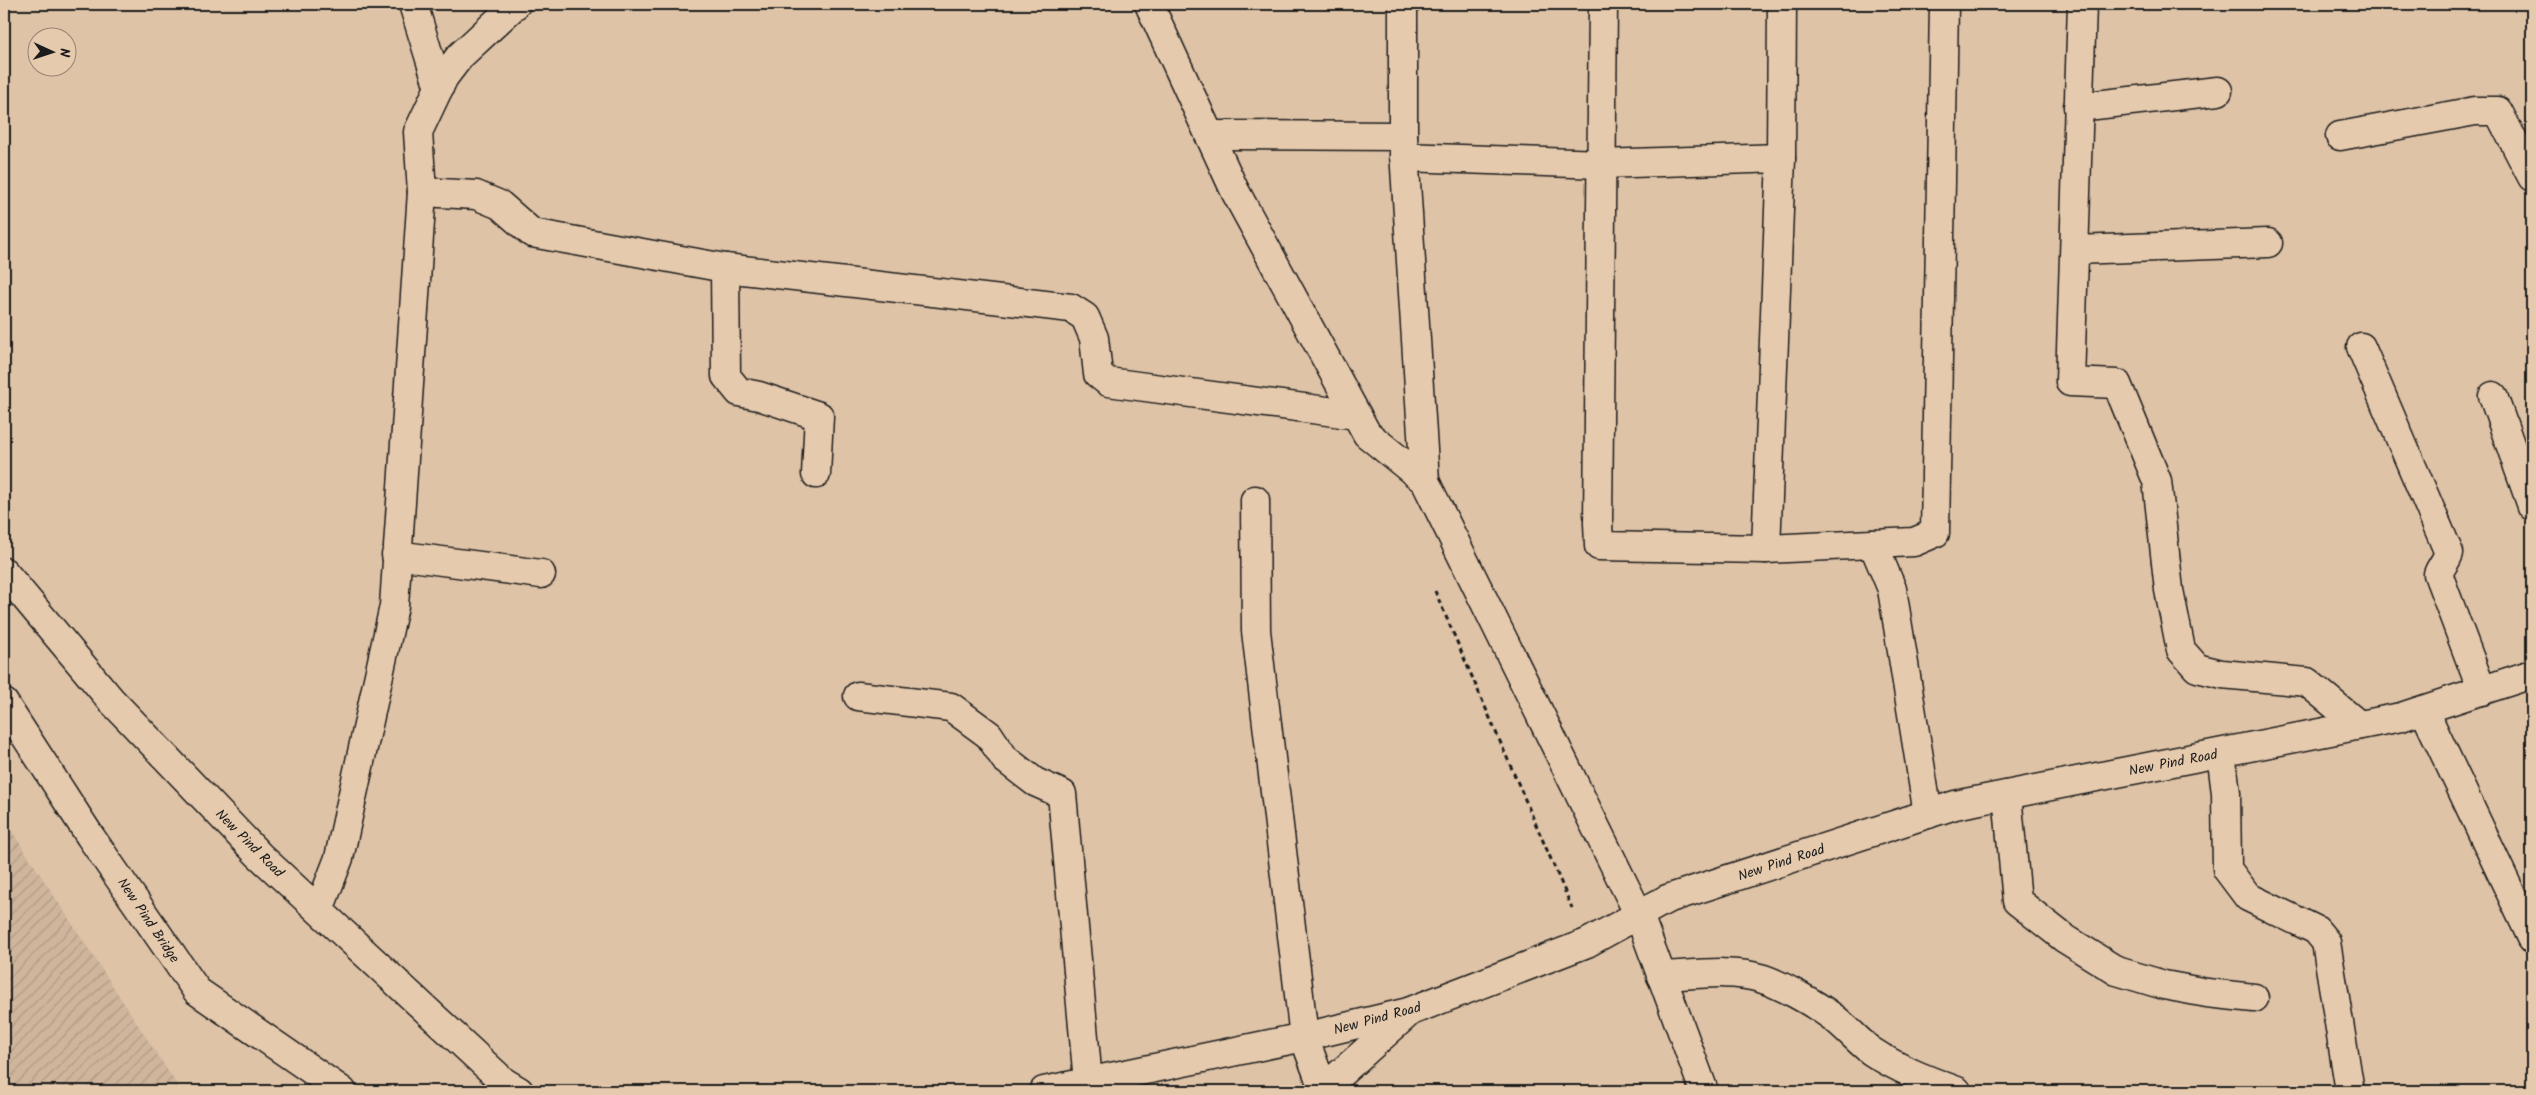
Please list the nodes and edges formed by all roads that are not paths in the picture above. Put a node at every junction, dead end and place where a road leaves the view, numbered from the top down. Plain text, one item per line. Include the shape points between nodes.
1 (413, 4) edge
2 (516, 4) edge
3 (1149, 4) edge
4 (1403, 4) edge
5 (1603, 4) edge
6 (1782, 4) edge
7 (1944, 4) edge
8 (2082, 4) edge
9 (439, 88) junction
10 (2218, 91) dead end
11 (2078, 107) junction
12 (1209, 136) junction
13 (2340, 136) dead end
14 (1404, 146) junction
15 (1781, 158) junction
16 (1601, 164) junction
17 (2532, 177) edge
18 (422, 192) junction
19 (2268, 243) dead end
20 (2074, 250) junction
21 (725, 268) junction
22 (2361, 347) dead end
23 (2494, 396) dead end
24 (1357, 415) junction
25 (816, 474) dead end
26 (1425, 481) junction
27 (1255, 500) dead end
28 (2532, 506) edge
29 (1873, 544) junction
30 (1766, 550) junction
31 (396, 555) junction
32 (4, 572) edge
33 (541, 574) dead end
34 (2532, 674) edge
35 (2482, 691) junction
36 (858, 696) dead end
37 (4, 703) edge
38 (2424, 710) junction
39 (2360, 726) junction
40 (2221, 753) junction
41 (2007, 795) junction
42 (1928, 814) junction
43 (319, 910) junction
44 (1639, 915) junction
45 (2532, 938) edge
46 (1661, 976) junction
47 (2254, 998) dead end
48 (1408, 1012) junction
49 (1304, 1037) junction
50 (1088, 1082) junction
51 (342, 1091) edge
52 (519, 1091) edge
53 (1044, 1091) edge
54 (1323, 1091) edge
55 (1704, 1091) edge
56 (1958, 1091) edge
57 (2350, 1091) edge

1 - 9 street
2 - 9 street via 460,56
3 - 12 street
4 - 14 street
5 - 16 street
6 - 15 street
7 - 29 street via 1935,533 1914,542
8 - 11 street
9 - 18 street via 418,132
10 - 11 street
11 - 20 street
12 - 14 street
12 - 24 street via 1235,191
13 - 17 street via 2475,111 2498,111
14 - 16 street
14 - 26 street
15 - 16 street
15 - 30 street
16 - 30 street via 1599,546
18 - 21 street via 476,195 500,205 532,233
18 - 31 street
19 - 20 street
20 - 39 street via 2070,382 2117,384 2157,481 2169,590 2181,650 2197,668 2222,674 2307,682
21 - 24 street via 1071,308 1085,317 1094,338 1098,374 1108,382
21 - 25 street via 726,376 739,392 819,416
22 - 35 street via 2449,553 2438,574
23 - 28 street
24 - 26 street via 1367,434
26 - 44 street
27 - 49 street via 1256,631
29 - 30 street
29 - 42 street via 1892,589
31 - 33 street
31 - 43 street via 394,606 338,858
32 - 43 street, New Pind Road via 111,700 260,855
34 - 35 street, New Pind Road
35 - 38 street, New Pind Road
36 - 50 street via 951,708 989,735 1005,759 1028,777 1062,794
37 - 51 street, New Pind Bridge via 90,836 197,990
38 - 39 street, New Pind Road
38 - 45 street
39 - 40 street, New Pind Road
40 - 41 street, New Pind Road
40 - 57 street via 2226,793 2227,869 2248,897 2316,930 2326,942
41 - 42 street, New Pind Road
41 - 47 street via 2017,901 2064,938 2118,971 2181,988
42 - 44 street, New Pind Road via 1667,899
43 - 52 street, New Pind Road via 504,1082
44 - 46 street
44 - 48 street, New Pind Road via 1587,944
46 - 55 street
46 - 56 street via 1738,974 1760,978 1834,1017 1869,1049 1890,1063
48 - 49 street, New Pind Road
48 - 54 street
49 - 50 street, New Pind Road
49 - 54 street
50 - 53 street, New Pind Road

